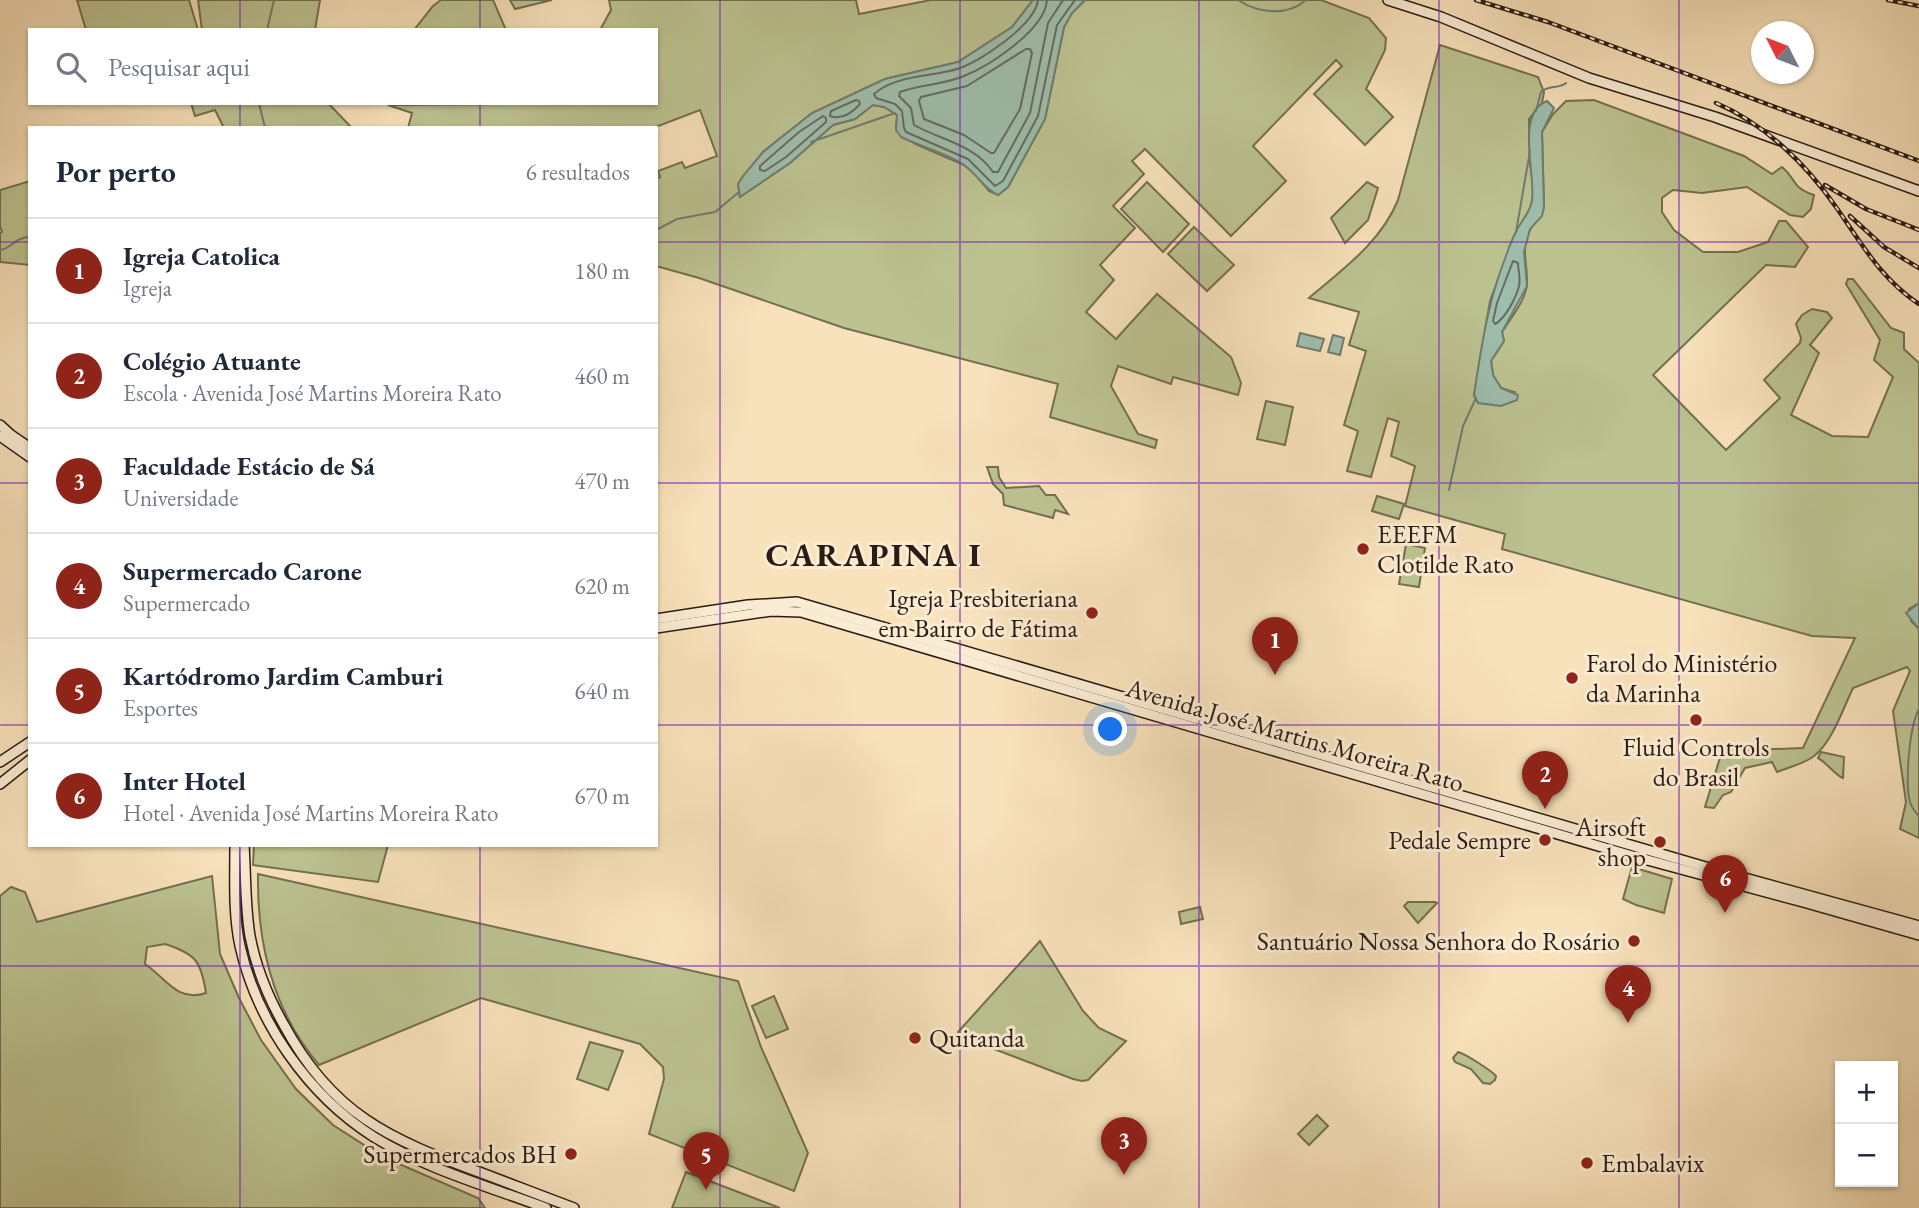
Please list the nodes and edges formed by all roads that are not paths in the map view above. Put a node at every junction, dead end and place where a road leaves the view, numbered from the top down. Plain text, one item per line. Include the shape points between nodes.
1 (1388, 0) edge
2 (1919, 191) edge
3 (0, 425) edge
4 (0, 436) edge
5 (28, 446) edge
6 (28, 456) edge
7 (658, 619) edge
8 (658, 628) edge
9 (28, 743) edge
10 (0, 762) edge
11 (28, 762) edge
12 (0, 784) edge
13 (235, 847) edge
14 (244, 847) edge
15 (1919, 926) edge
16 (1919, 935) edge
17 (546, 1208) edge
18 (574, 1208) edge

1 - 2 street via 1589,78 1715,117
3 - 5 street
4 - 6 street
7 - 15 street, Avenida José Martins Moreira Rato via 797,602
8 - 16 street, Avenida José Martins Moreira Rato via 771,611 801,612 1629,855
9 - 10 street
11 - 12 street
13 - 17 street via 237,927 245,965 271,1026 316,1088 360,1127 393,1147
14 - 18 street via 250,936 260,975 288,1032 327,1087 357,1114 409,1145

